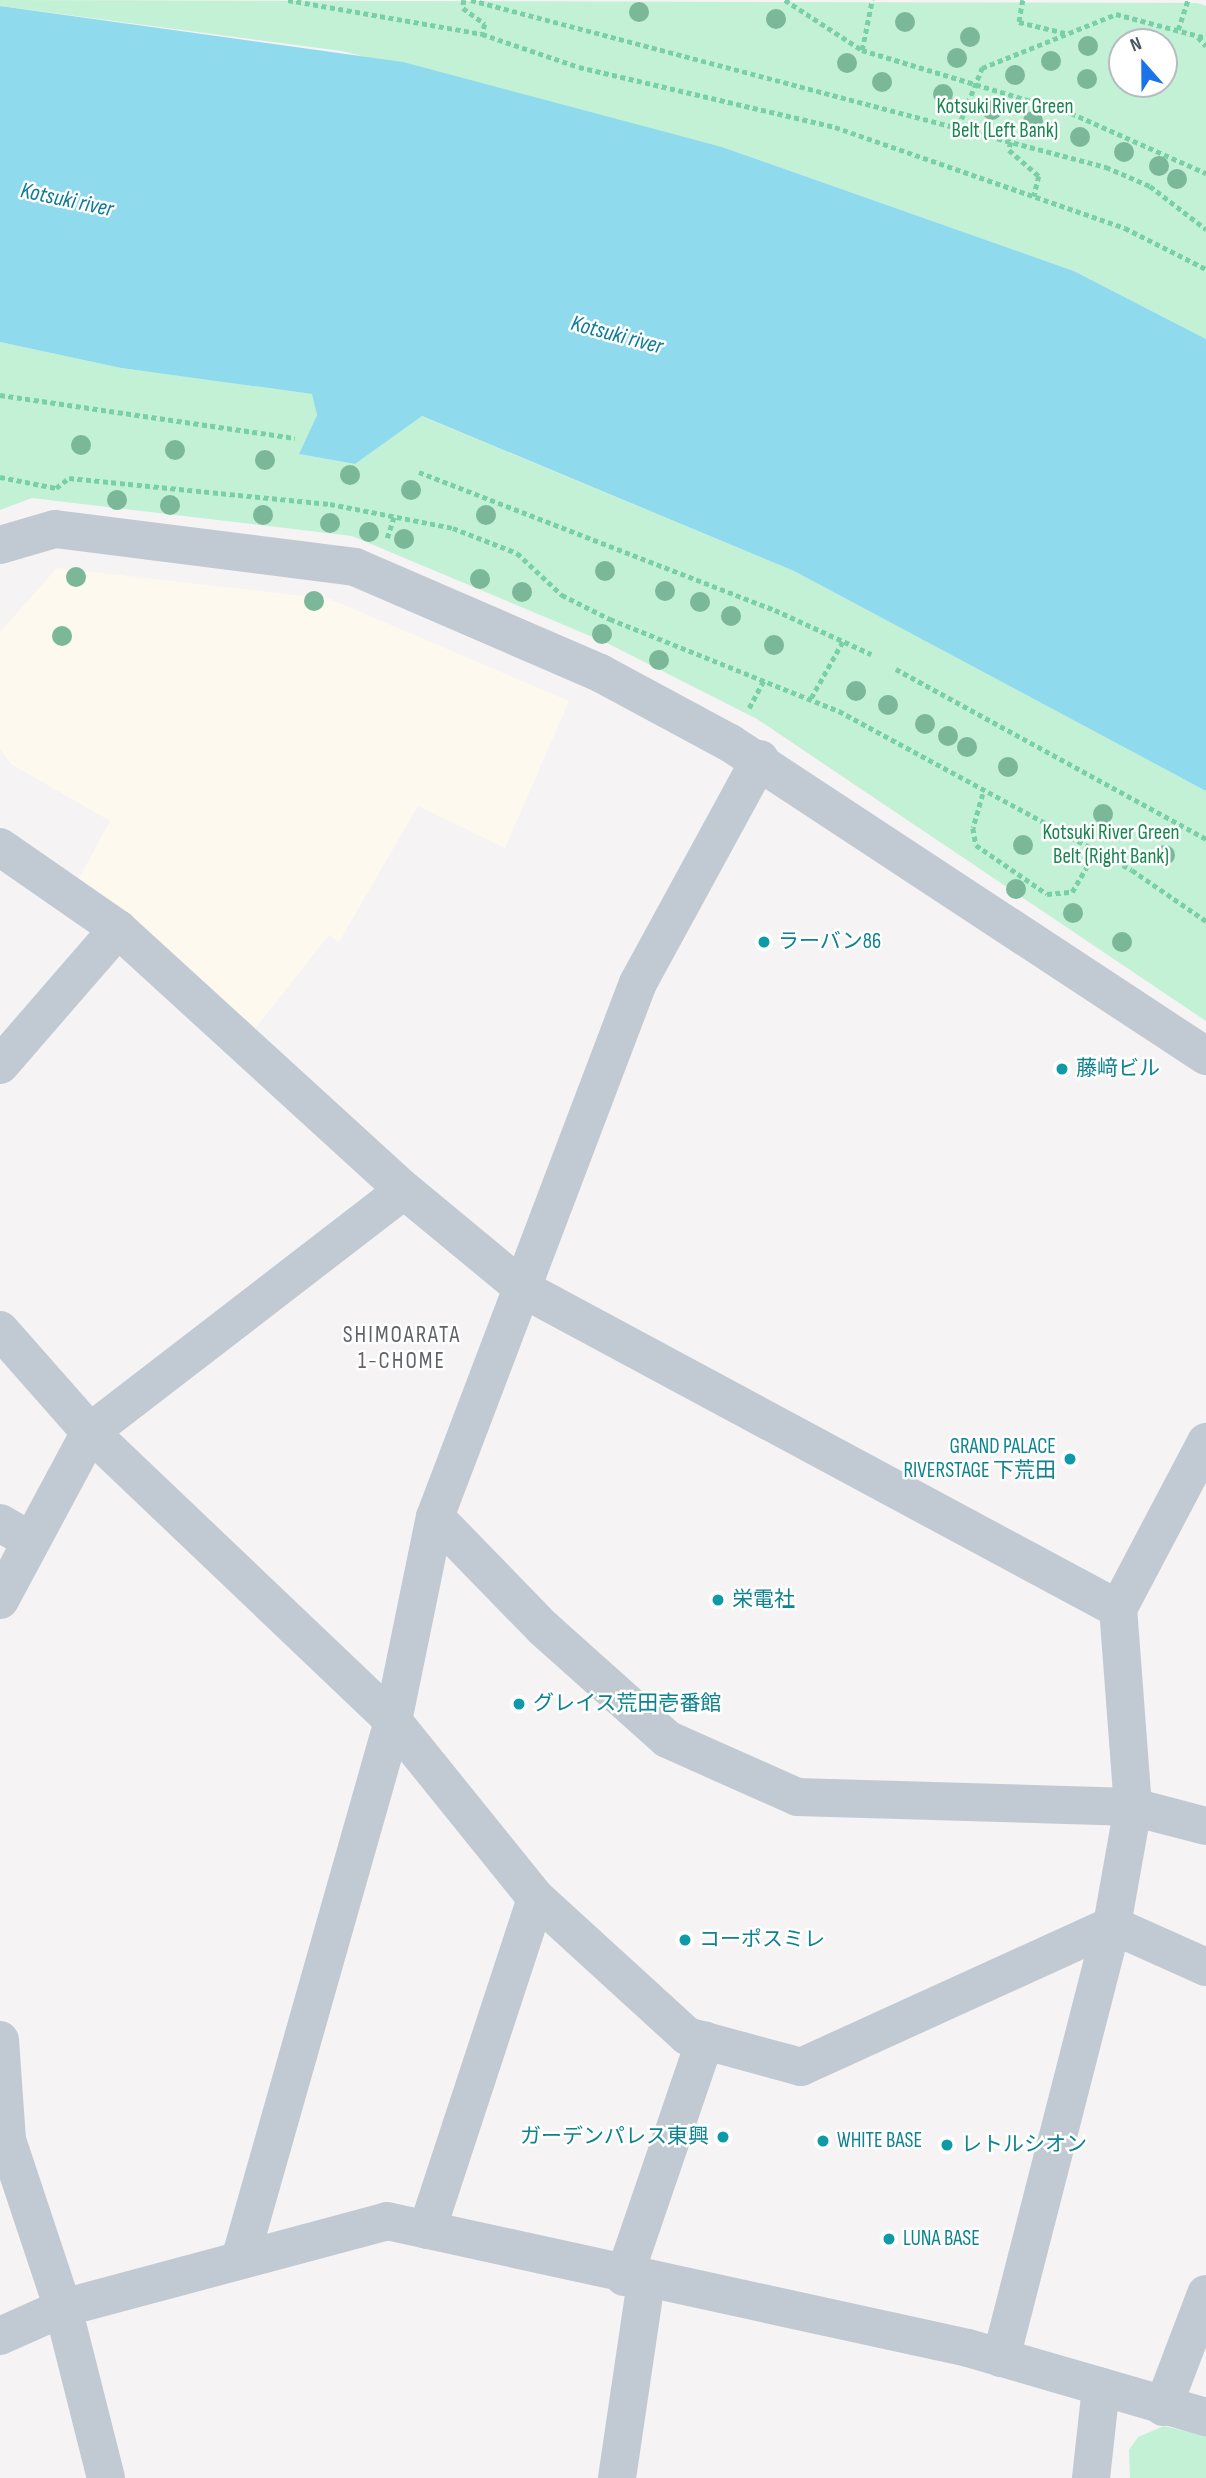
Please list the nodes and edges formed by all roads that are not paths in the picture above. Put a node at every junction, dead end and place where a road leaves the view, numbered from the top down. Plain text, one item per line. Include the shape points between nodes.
1 (0, 545) edge
2 (760, 760) junction
3 (0, 847) edge
4 (118, 929) junction
5 (1206, 1056) edge
6 (0, 1065) edge
7 (404, 1190) junction
8 (525, 1290) junction
9 (0, 1330) edge
10 (90, 1433) junction
11 (1206, 1442) edge
12 (435, 1517) junction
13 (15, 1532) edge
14 (0, 1600) edge
15 (1118, 1609) junction
16 (393, 1721) junction
17 (1133, 1807) junction
18 (1206, 1826) edge
19 (536, 1898) junction
20 (1112, 1925) junction
21 (1206, 1967) edge
22 (0, 2040) edge
23 (705, 2041) junction
24 (427, 2230) junction
25 (242, 2256) junction
26 (635, 2279) junction
27 (1206, 2294) edge
28 (63, 2308) junction
29 (0, 2336) edge
30 (1001, 2358) junction
31 (1101, 2387) junction
32 (1163, 2407) junction
33 (1206, 2417) edge
34 (106, 2478) edge
35 (617, 2478) edge
36 (1091, 2478) edge

1 - 2 street via 55,528 355,567 600,673
2 - 5 street
2 - 8 street via 638,983
3 - 4 street
4 - 6 street
4 - 7 street
7 - 8 street
7 - 10 street
8 - 12 street
8 - 15 street
9 - 10 street
10 - 13 street
10 - 16 street
11 - 15 street
12 - 16 street
12 - 17 street via 543,1628 667,1739 797,1797
13 - 14 street
15 - 17 street
16 - 19 street
16 - 25 street
17 - 18 street
17 - 20 street
19 - 23 street via 687,2036
19 - 24 street
20 - 21 street
20 - 23 street via 801,2067
20 - 30 street
22 - 28 street via 7,2140
23 - 26 street
24 - 25 street via 387,2221
24 - 26 street
25 - 28 street
26 - 30 street
26 - 35 street
27 - 32 street
28 - 29 street
28 - 34 street
30 - 31 street
31 - 32 street
31 - 36 street
32 - 33 street

